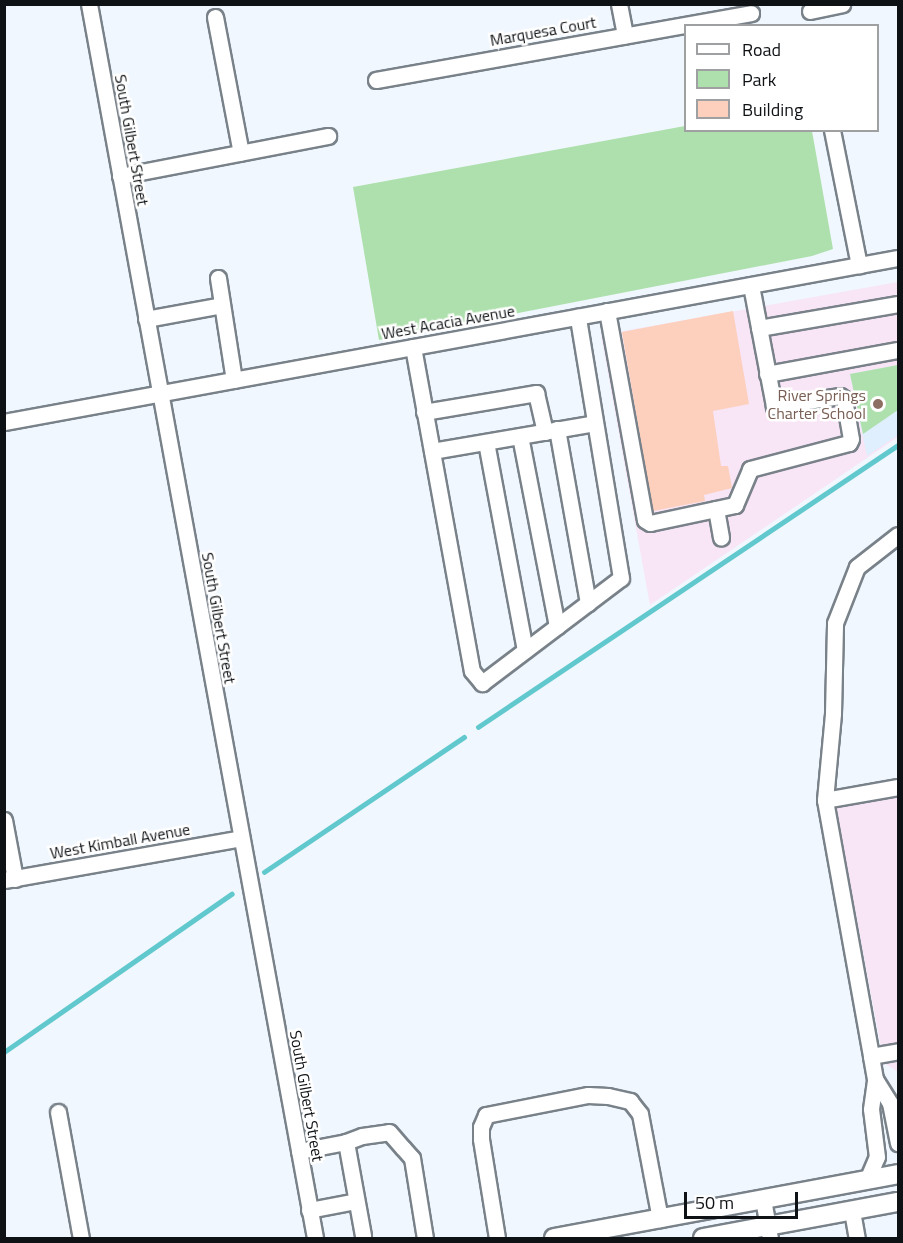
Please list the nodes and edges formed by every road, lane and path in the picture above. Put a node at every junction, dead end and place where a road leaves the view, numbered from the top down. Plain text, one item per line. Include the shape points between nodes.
1 (89, 4) edge
2 (620, 4) edge
3 (842, 4) edge
4 (751, 13) dead end
5 (810, 14) edge
6 (215, 18) dead end
7 (688, 24) edge
8 (684, 25) edge
9 (625, 35) junction
10 (376, 80) dead end
11 (832, 132) edge
12 (328, 136) dead end
13 (241, 153) junction
14 (120, 176) junction
15 (898, 258) edge
16 (859, 265) junction
17 (218, 278) dead end
18 (751, 285) junction
19 (898, 304) edge
20 (222, 305) junction
21 (607, 311) junction
22 (578, 316) junction
23 (146, 319) junction
24 (759, 328) junction
25 (413, 347) junction
26 (898, 350) edge
27 (767, 374) junction
28 (234, 380) junction
29 (160, 393) junction
30 (424, 411) junction
31 (4, 422) edge
32 (596, 423) junction
33 (551, 430) junction
34 (520, 436) junction
35 (486, 442) junction
36 (432, 452) junction
37 (716, 509) junction
38 (898, 536) edge
39 (721, 538) dead end
40 (588, 603) junction
41 (557, 626) junction
42 (525, 650) junction
43 (898, 787) edge
44 (825, 800) junction
45 (4, 820) edge
46 (241, 838) junction
47 (10, 880) edge
48 (898, 1051) edge
49 (871, 1056) junction
50 (875, 1079) junction
51 (58, 1112) dead end
52 (346, 1143) junction
53 (898, 1143) edge
54 (299, 1151) junction
55 (898, 1174) edge
56 (867, 1179) junction
57 (763, 1199) junction
58 (356, 1201) junction
59 (898, 1202) edge
60 (309, 1210) junction
61 (852, 1211) junction
62 (660, 1219) junction
63 (769, 1233) edge
64 (363, 1236) dead end
65 (81, 1239) edge
66 (315, 1239) edge
67 (425, 1239) edge
68 (497, 1239) edge
69 (554, 1239) edge
70 (619, 1239) edge
71 (703, 1239) edge
72 (857, 1239) edge

1 - 14 street, South Gilbert Street
2 - 9 street
3 - 5 street
4 - 7 street, Marquesa Court
6 - 13 street
8 - 9 street, Marquesa Court
9 - 10 street, Marquesa Court
11 - 16 street
12 - 13 street
13 - 14 street
14 - 23 street, South Gilbert Street
15 - 16 street, West Acacia Avenue
16 - 18 street, West Acacia Avenue
17 - 20 street
18 - 21 street, West Acacia Avenue
18 - 24 street
19 - 24 street
20 - 23 street
20 - 28 street
21 - 22 street, West Acacia Avenue
21 - 37 street via 645,520 650,523
22 - 25 street, West Acacia Avenue
22 - 32 street
23 - 29 street, South Gilbert Street
24 - 27 street
25 - 28 street, West Acacia Avenue
25 - 30 street
26 - 27 street
27 - 37 street via 777,407 840,396 844,399 851,438 849,443 750,469 735,505
28 - 29 street, West Acacia Avenue
29 - 31 street, West Acacia Avenue
29 - 46 street, South Gilbert Street
30 - 33 street via 536,393
30 - 36 street
32 - 33 street
32 - 40 street via 621,578
33 - 34 street
33 - 40 street
34 - 35 street
34 - 41 street
35 - 36 street
35 - 42 street
36 - 42 street via 472,671 482,682
37 - 39 street
38 - 44 street via 857,567 835,622 833,713
40 - 41 street
41 - 42 street
43 - 44 street
44 - 49 street
45 - 47 street
46 - 47 street, West Kimball Avenue
46 - 54 street, South Gilbert Street
48 - 49 street
49 - 50 street
50 - 53 street via 890,1103
50 - 56 street via 871,1109 877,1156
51 - 65 street
52 - 54 street
52 - 58 street
52 - 67 street via 388,1132 412,1158
54 - 60 street, South Gilbert Street
55 - 56 main road
56 - 57 main road
57 - 62 main road
57 - 63 street
58 - 60 street
58 - 64 street
59 - 61 main road
60 - 66 street, South Gilbert Street
61 - 63 main road
61 - 72 street
62 - 68 street via 640,1114 630,1101 588,1095 486,1115 481,1139
62 - 69 main road
62 - 70 main road via 632,1236
63 - 71 main road

